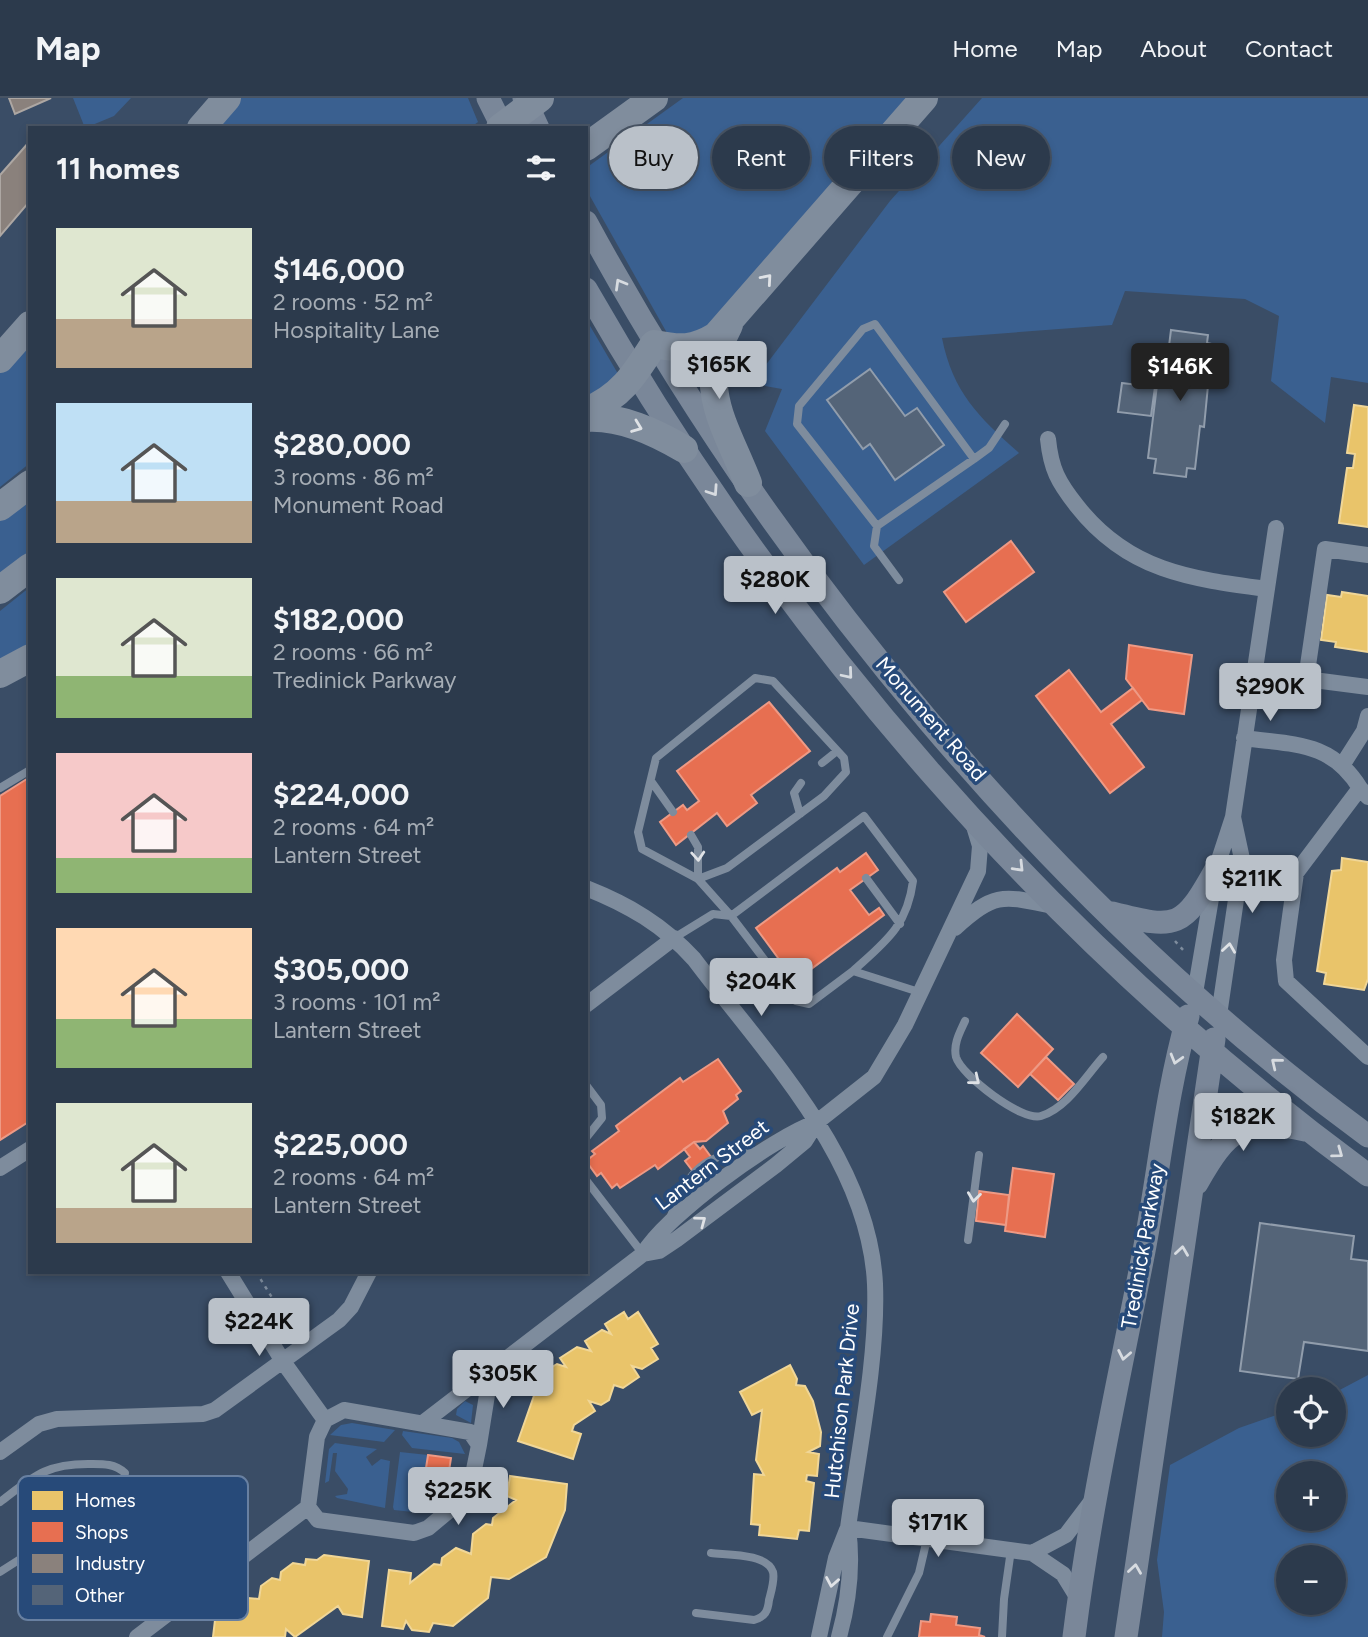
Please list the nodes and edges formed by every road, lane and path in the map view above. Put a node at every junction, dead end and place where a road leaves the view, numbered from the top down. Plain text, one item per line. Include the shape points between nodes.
1 (227, 98) edge
2 (488, 98) edge
3 (524, 98) edge
4 (540, 98) edge
5 (654, 98) edge
6 (924, 98) edge
7 (203, 126) edge
8 (500, 126) edge
9 (504, 126) edge
10 (537, 126) edge
11 (596, 140) edge
12 (588, 226) edge
13 (588, 292) edge
14 (732, 319) junction
15 (28, 327) edge
16 (654, 344) junction
17 (0, 359) edge
18 (636, 372) junction
19 (588, 410) edge
20 (588, 418) edge
21 (1005, 424) dead end
22 (1048, 439) dead end
23 (684, 449) junction
24 (974, 459) junction
25 (748, 483) junction
26 (28, 486) edge
27 (0, 507) edge
28 (877, 526) junction
29 (1276, 528) dead end
30 (1368, 555) edge
31 (28, 569) edge
32 (899, 580) dead end
33 (1267, 589) junction
34 (0, 590) edge
35 (28, 659) edge
36 (0, 674) edge
37 (1368, 687) edge
38 (1368, 716) edge
39 (1244, 738) junction
40 (837, 751) junction
41 (822, 763) dead end
42 (1343, 764) junction
43 (28, 771) edge
44 (651, 781) junction
45 (801, 783) dead end
46 (0, 788) edge
47 (1364, 792) edge
48 (673, 812) dead end
49 (800, 814) junction
50 (971, 817) junction
51 (1233, 817) junction
52 (691, 835) dead end
53 (1216, 869) junction
54 (866, 878) dead end
55 (698, 879) junction
56 (588, 889) edge
57 (1057, 907) junction
58 (1109, 912) junction
59 (731, 916) junction
60 (900, 924) junction
61 (946, 936) junction
62 (674, 938) junction
63 (1172, 938) dead end
64 (1185, 952) dead end
65 (853, 971) junction
66 (919, 992) junction
67 (1195, 993) junction
68 (588, 1003) edge
69 (1219, 1015) junction
70 (965, 1021) dead end
71 (1185, 1027) junction
72 (1212, 1050) junction
73 (1103, 1057) dead end
74 (1368, 1057) edge
75 (588, 1088) edge
76 (817, 1122) junction
77 (1309, 1130) junction
78 (588, 1136) edge
79 (1368, 1136) edge
80 (28, 1150) edge
81 (762, 1151) junction
82 (979, 1155) dead end
83 (0, 1168) edge
84 (1368, 1175) edge
85 (588, 1183) edge
86 (1190, 1195) junction
87 (667, 1223) junction
88 (968, 1240) dead end
89 (643, 1254) junction
90 (229, 1274) edge
91 (257, 1274) edge
92 (368, 1274) edge
93 (296, 1336) dead end
94 (284, 1363) junction
95 (491, 1370) junction
96 (325, 1420) junction
97 (424, 1422) junction
98 (479, 1445) junction
99 (0, 1452) edge
100 (34, 1476) edge
101 (124, 1476) edge
102 (18, 1488) edge
103 (1097, 1493) junction
104 (0, 1502) edge
105 (308, 1507) junction
106 (848, 1528) junction
107 (927, 1539) junction
108 (1011, 1550) junction
109 (248, 1553) edge
110 (711, 1553) dead end
111 (1032, 1553) junction
112 (18, 1560) edge
113 (0, 1572) edge
114 (1079, 1600) junction
115 (696, 1614) dead end
116 (159, 1620) edge
117 (137, 1637) edge
118 (819, 1637) edge
119 (839, 1637) edge
120 (887, 1637) edge
121 (1002, 1637) edge
122 (1074, 1637) edge
123 (1126, 1637) edge

1 - 7 highway
2 - 8 main road
3 - 10 main road
4 - 9 highway
5 - 11 highway
14 -> 6 highway
16 -> 12 main road, Monument Road
13 - 18 main road, Monument Road
14 - 16 highway via 699,346 681,349
14 - 25 highway via 713,364 712,393
15 - 17 highway
16 - 18 highway
16 - 25 main road, Monument Road
18 - 19 highway via 624,389
18 - 23 main road, Monument Road
20 -> 23 highway via 618,419
21 - 24 lane via 989,448
22 - 33 street via 1051,469 1093,526 1118,547 1176,574
23 -> 50 main road, Monument Road via 837,661
24 - 28 lane
24 - 28 lane via 875,324 863,330 799,406 797,424
25 - 58 main road, Monument Road via 891,676
26 - 27 highway
28 - 32 lane via 874,546
29 - 33 street, Tredinick Parkway
30 - 37 street via 1325,549 1306,679
31 - 34 highway
33 - 39 street, Tredinick Parkway
35 - 36 highway
38 - 42 street
39 - 42 street via 1324,750
39 - 51 street, Tredinick Parkway
40 - 41 lane
40 - 44 lane via 773,681 755,678 656,758
40 - 49 lane via 844,758 846,772
42 - 47 street
43 - 46 lane
44 - 48 lane
44 - 55 lane via 638,832 642,849
45 - 49 lane via 794,793
47 - 74 street via 1296,873 1284,960 1286,981
49 - 55 lane via 727,868
50 -> 57 main road, Monument Road
50 - 61 street, Lantern Street via 980,846 978,871
51 - 53 street, Tredinick Parkway
69 -> 51 street, Tredinick Parkway via 1242,859
52 -> 55 lane via 698,847
53 - 58 main road via 1198,902 1182,918 1150,923
53 - 67 street, Tredinick Parkway
54 - 60 lane
55 - 59 lane
56 - 62 street, Hutchison Park Drive via 622,902
57 - 61 street via 1001,897 986,901
57 - 71 main road, Monument Road
58 - 67 main road, Monument Road
59 - 60 lane via 864,816 913,881
59 - 62 lane via 713,914
59 - 65 lane via 796,1001 809,1004
60 - 65 lane via 897,932
61 - 66 street, Lantern Street
62 - 68 street
62 - 76 street, Hutchison Park Drive
63 - 64 path
65 - 66 lane
66 - 76 street, Lantern Street via 874,1077
67 - 69 main road, Monument Road
67 - 71 main road, Tredinick Parkway
69 - 72 main road, Tredinick Parkway
79 -> 69 main road, Monument Road
70 -> 73 lane via 956,1057 965,1071 1015,1112 1037,1118 1056,1110
71 - 72 main road, Monument Road
71 -> 103 main road, Tredinick Parkway via 1170,1082
72 - 77 main road, Monument Road
72 - 86 main road, Tredinick Parkway
75 - 78 lane via 601,1105 602,1118
76 - 81 street, Lantern Street
89 -> 76 street, Lantern Street via 659,1251 677,1239 776,1165 805,1140
76 - 106 street, Hutchison Park Drive via 854,1189 875,1283 874,1331
77 -> 84 main road, Monument Road
77 - 86 main road via 1269,1124 1239,1129 1220,1145
80 - 83 street
81 - 87 street, Lantern Street
81 - 87 lane via 713,1157 692,1172
82 -> 88 lane
85 - 89 lane
123 -> 86 main road, Tredinick Parkway
87 - 89 street, Lantern Street
89 - 95 street, Lantern Street
90 - 94 street
91 - 93 path
92 - 94 street via 340,1320
94 - 96 street
94 - 99 street via 204,1414 57,1419 39,1423
95 - 97 street, Lantern Street
95 - 98 street
96 - 97 street via 344,1410
96 - 105 street via 317,1437
97 - 98 street via 470,1432
98 - 105 street via 469,1494 428,1528 399,1533 318,1520
100 - 101 lane via 62,1464 102,1464 117,1466
102 - 104 lane
103 - 111 street via 1066,1535
103 - 114 main road, Tredinick Parkway
105 - 109 street
106 - 107 street, Hutchison Park Drive
106 -> 118 street, Hutchison Park Drive via 836,1558
106 - 119 street, Hutchison Park Drive via 852,1559
107 - 108 street, Hutchison Park Drive
107 - 120 lane via 919,1573
108 - 111 street, Hutchison Park Drive
108 - 121 lane
110 - 115 lane via 761,1560 769,1566 774,1574 768,1610 754,1620
111 - 114 street, Hutchison Park Drive via 1063,1574
112 - 113 lane
114 - 122 main road, Tredinick Parkway
116 - 117 street

